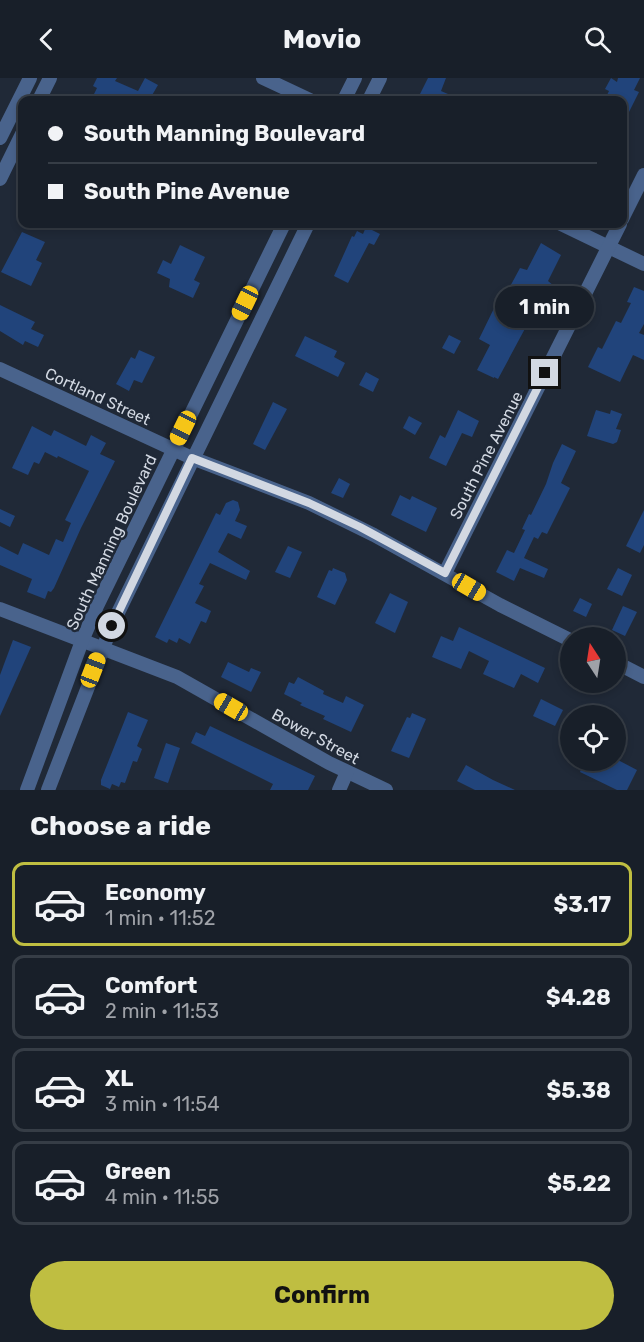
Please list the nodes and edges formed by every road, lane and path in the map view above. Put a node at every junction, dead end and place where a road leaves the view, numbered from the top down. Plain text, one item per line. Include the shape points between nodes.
1 (30, 78) edge
2 (50, 78) edge
3 (263, 78) edge
4 (355, 78) edge
5 (380, 78) edge
6 (21, 96) edge
7 (41, 96) edge
8 (301, 96) edge
9 (346, 96) edge
10 (371, 96) edge
11 (18, 102) edge
12 (0, 138) edge
13 (18, 140) edge
14 (5, 158) edge
15 (644, 175) edge
16 (0, 179) edge
17 (627, 209) edge
18 (282, 228) edge
19 (307, 228) edge
20 (569, 228) edge
21 (618, 228) edge
22 (609, 247) junction
23 (644, 264) edge
24 (255, 282) junction
25 (275, 292) junction
26 (0, 369) edge
27 (173, 449) junction
28 (192, 458) junction
29 (445, 573) junction
30 (0, 609) edge
31 (560, 635) edge
32 (82, 641) junction
33 (102, 648) junction
34 (626, 668) edge
35 (644, 677) edge
36 (348, 772) junction
37 (27, 790) edge
38 (48, 790) edge
39 (339, 790) edge
40 (386, 790) edge

1 - 6 street
2 - 7 street
3 - 8 street
4 - 9 street
5 - 10 street
11 - 12 street
13 - 14 street
14 - 16 street
15 - 17 street
18 - 24 street, South Manning Boulevard
19 - 25 street
20 - 22 street
21 - 22 street, South Pine Avenue
22 - 23 street
22 - 29 street, South Pine Avenue
24 - 25 street
24 - 27 street, South Manning Boulevard
25 - 28 street
26 - 27 street, Cortland Street
27 - 28 street, Cortland Street
27 - 32 street, South Manning Boulevard
28 - 29 street, Cortland Street via 309,503
28 - 33 street
29 - 31 street, Cortland Street
30 - 32 street, Bower Street
32 - 33 street, Bower Street
32 - 37 street, South Manning Boulevard
33 - 36 street, Bower Street via 192,685
33 - 38 street
34 - 35 street
36 - 39 street
36 - 40 street, Bower Street

